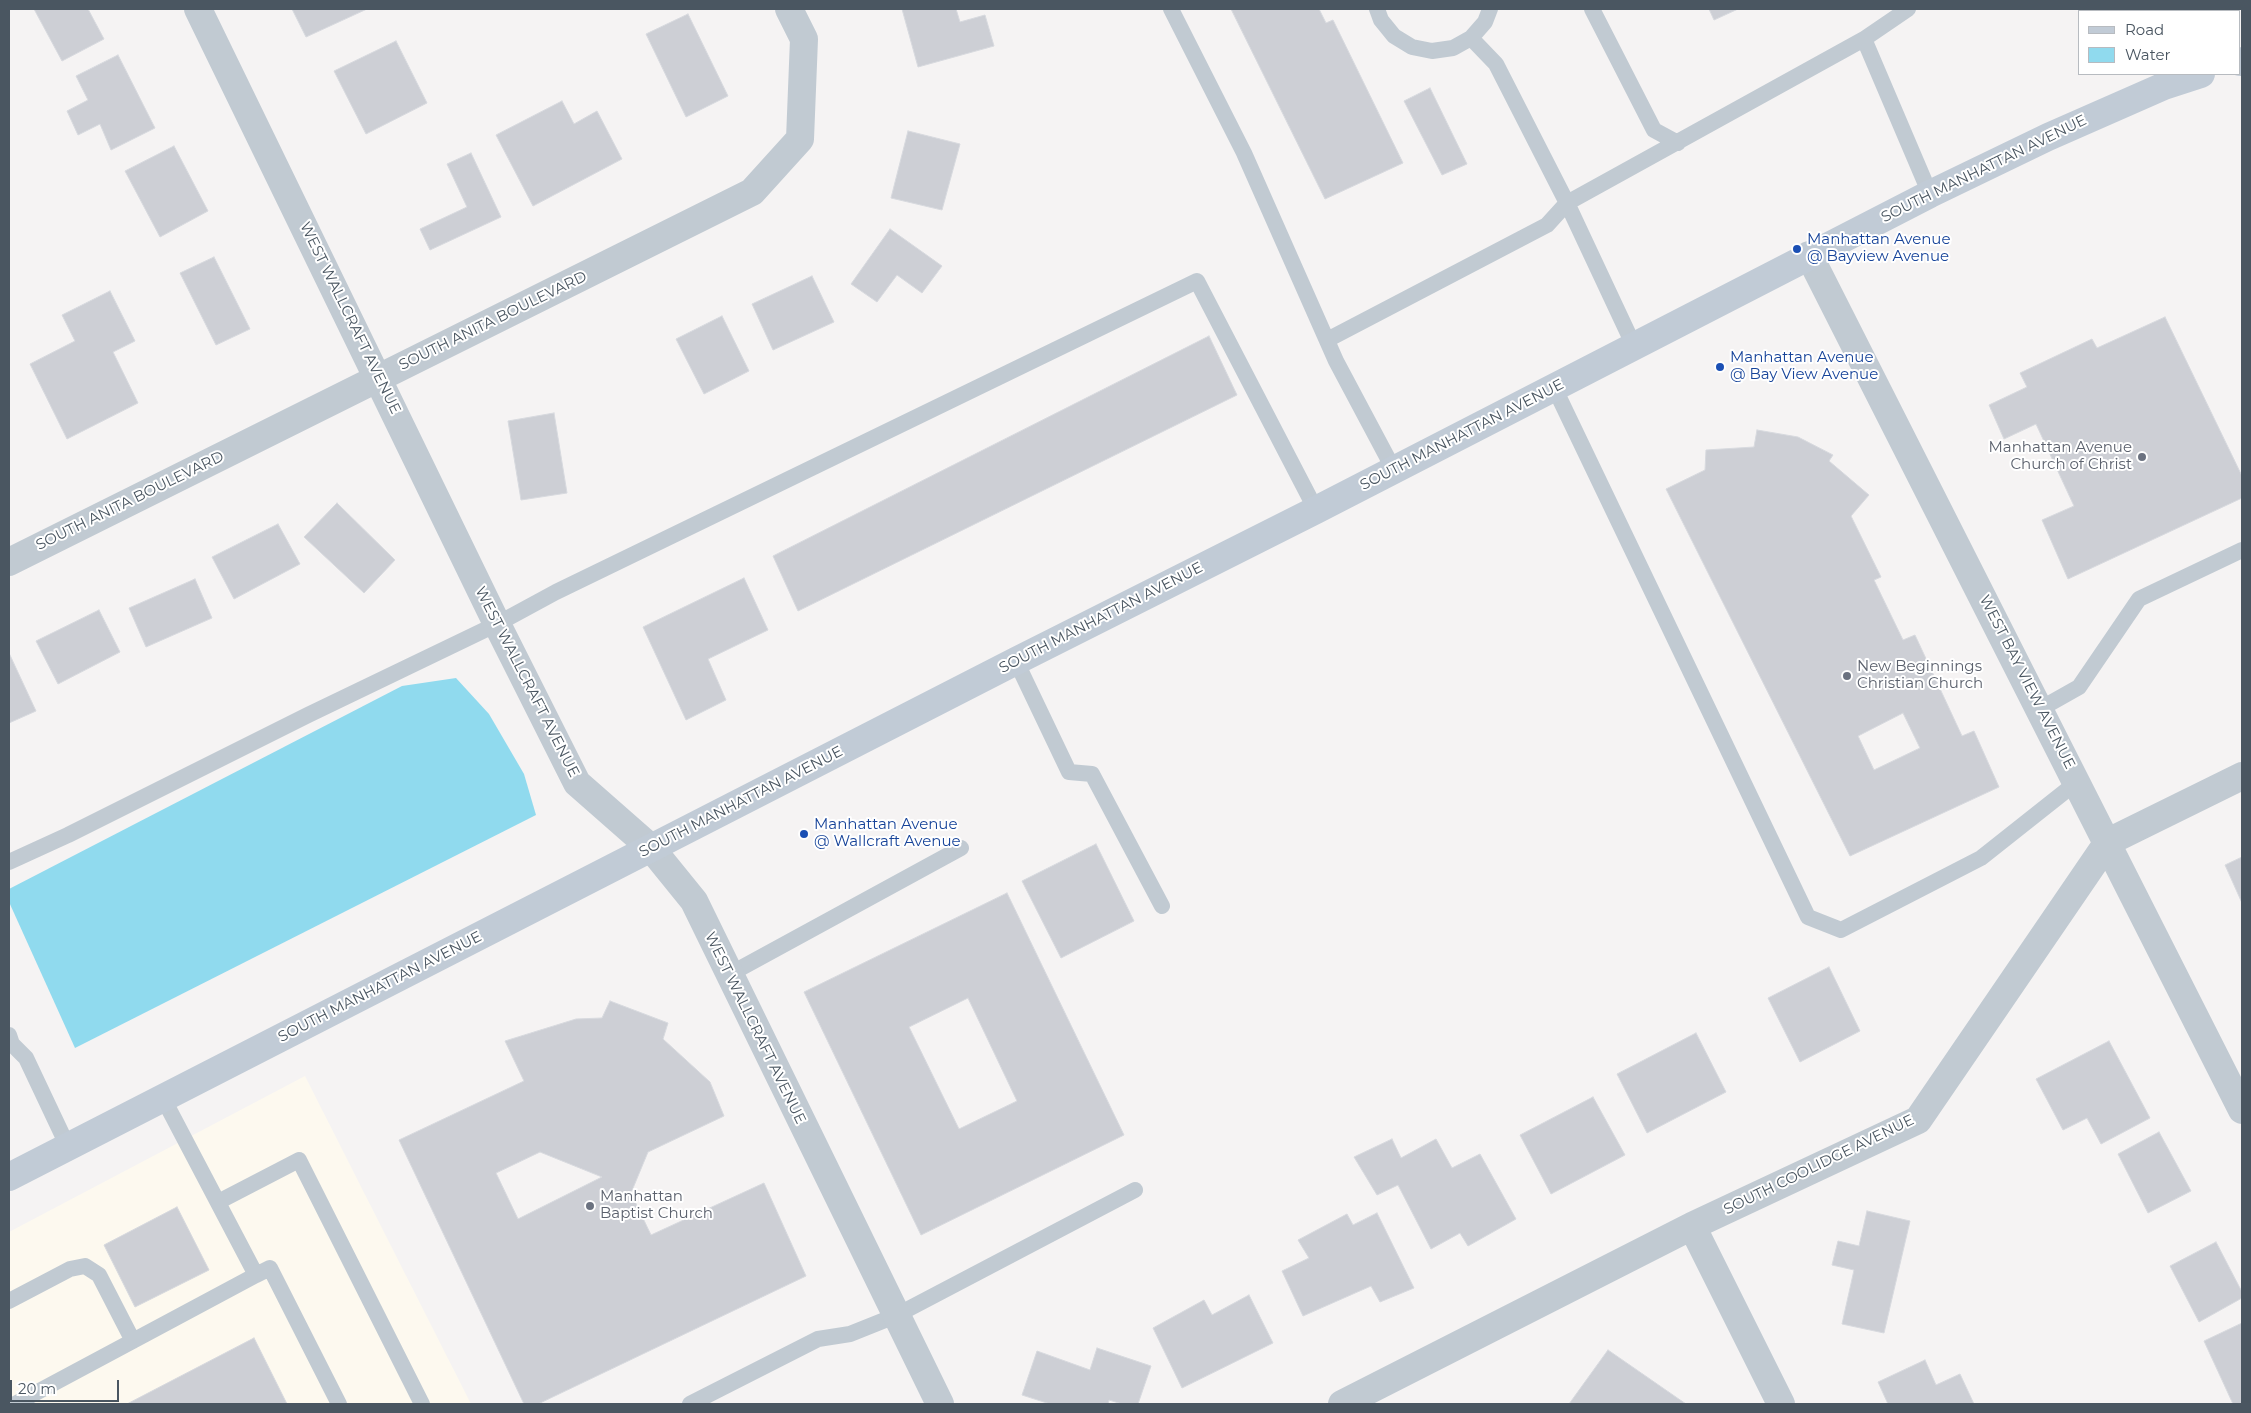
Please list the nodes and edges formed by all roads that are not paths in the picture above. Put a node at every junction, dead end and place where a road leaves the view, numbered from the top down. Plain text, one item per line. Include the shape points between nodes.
1 (198, 9) edge
2 (789, 9) edge
3 (1171, 9) edge
4 (1377, 9) edge
5 (1490, 9) edge
6 (1592, 9) edge
7 (1908, 9) edge
8 (1471, 38) junction
9 (1864, 39) junction
10 (2184, 76) edge
11 (1678, 143) junction
12 (1930, 194) junction
13 (1566, 203) junction
14 (1809, 256) junction
15 (1326, 340) junction
16 (1634, 346) junction
17 (379, 378) junction
18 (1554, 387) junction
19 (1394, 470) junction
20 (1316, 510) junction
21 (2242, 550) edge
22 (9, 562) edge
23 (497, 624) junction
24 (1016, 661) junction
25 (2040, 709) junction
26 (2242, 776) edge
27 (2077, 782) junction
28 (2108, 842) junction
29 (651, 848) junction
30 (961, 848) dead end
31 (9, 862) edge
32 (1162, 906) dead end
33 (730, 974) junction
34 (10, 1042) edge
35 (163, 1098) junction
36 (2242, 1110) edge
37 (68, 1147) junction
38 (9, 1178) edge
39 (1135, 1190) dead end
40 (218, 1202) junction
41 (1692, 1226) junction
42 (256, 1274) junction
43 (9, 1301) edge
44 (895, 1316) junction
45 (133, 1341) junction
46 (15, 1404) edge
47 (339, 1404) edge
48 (422, 1404) edge
49 (690, 1404) edge
50 (940, 1404) edge
51 (1342, 1404) edge
52 (1781, 1404) edge

1 - 17 street, WEST WALLCRAFT AVENUE
2 - 17 street, SOUTH ANITA BOULEVARD via 804,40 800,139 752,192
3 - 15 lane via 1244,153
4 - 8 lane via 1394,36 1412,47 1432,51 1453,48
5 - 8 lane via 1485,22
6 - 11 lane via 1654,130
7 - 9 lane
8 - 13 lane via 1496,64
9 - 11 lane
9 - 12 lane
10 - 12 main road, SOUTH MANHATTAN AVENUE
11 - 13 lane
12 - 14 main road, SOUTH MANHATTAN AVENUE
13 - 15 lane via 1547,226
13 - 16 lane
14 - 16 main road, SOUTH MANHATTAN AVENUE
14 - 25 street, WEST BAY VIEW AVENUE
15 - 19 lane
16 - 18 main road, SOUTH MANHATTAN AVENUE
17 - 22 street, SOUTH ANITA BOULEVARD
17 - 23 street, WEST WALLCRAFT AVENUE
18 - 19 main road, SOUTH MANHATTAN AVENUE
18 - 27 lane via 1808,917 1841,930 1980,858
19 - 20 main road, SOUTH MANHATTAN AVENUE
20 - 23 lane via 1197,281 556,592
20 - 24 main road, SOUTH MANHATTAN AVENUE
21 - 25 lane via 2139,599 2079,687
23 - 29 street, WEST WALLCRAFT AVENUE via 577,783
23 - 31 lane
24 - 29 main road, SOUTH MANHATTAN AVENUE
24 - 32 lane via 1069,772 1092,774
25 - 27 street, WEST BAY VIEW AVENUE
26 - 28 street, SOUTH COOLIDGE AVENUE
27 - 28 street, WEST BAY VIEW AVENUE
28 - 36 street, WEST BAY VIEW AVENUE
28 - 41 street, SOUTH COOLIDGE AVENUE via 1918,1120
29 - 33 street, WEST WALLCRAFT AVENUE via 694,901
29 - 35 main road, SOUTH MANHATTAN AVENUE
30 - 33 lane
33 - 44 street, WEST WALLCRAFT AVENUE
34 - 37 lane via 26,1058
35 - 37 main road, SOUTH MANHATTAN AVENUE
35 - 40 lane
37 - 38 main road, SOUTH MANHATTAN AVENUE
39 - 44 lane
40 - 42 lane
40 - 48 lane via 299,1160
41 - 51 street, SOUTH COOLIDGE AVENUE
41 - 52 street
42 - 45 lane
42 - 47 lane via 270,1268
43 - 45 lane via 70,1269 85,1266 99,1275
44 - 49 lane via 850,1334 818,1339
44 - 50 street, WEST WALLCRAFT AVENUE
45 - 46 lane

